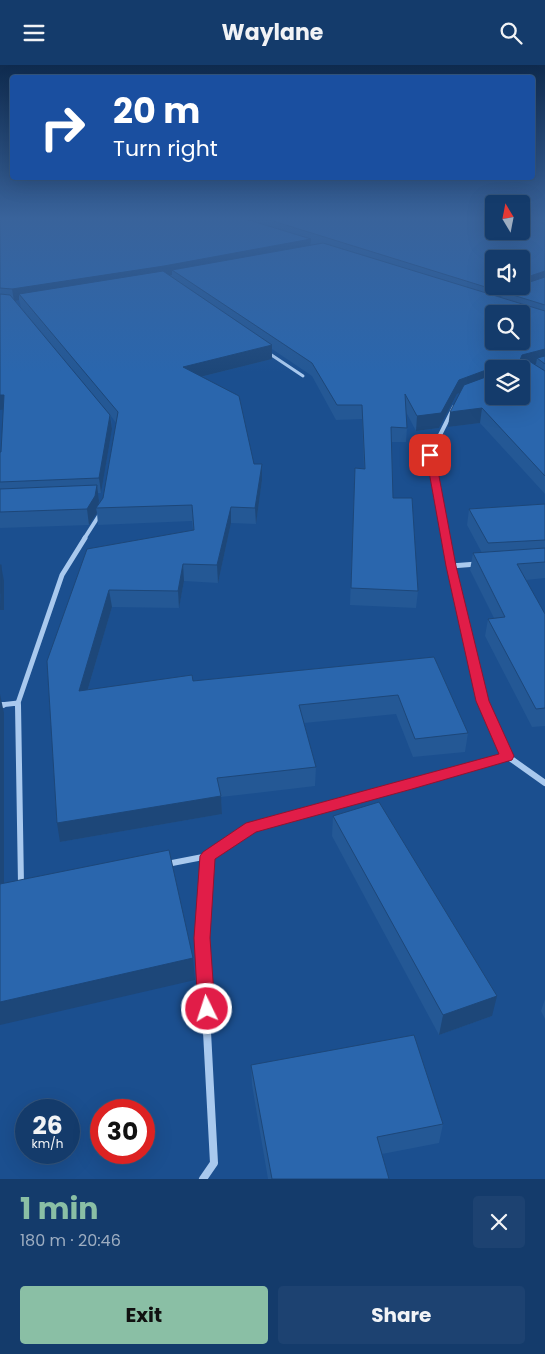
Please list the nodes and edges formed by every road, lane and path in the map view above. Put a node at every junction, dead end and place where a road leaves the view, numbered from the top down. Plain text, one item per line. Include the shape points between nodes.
1 (262, 348) edge
2 (303, 376) edge
3 (456, 403) edge
4 (102, 505) edge
5 (479, 564) edge
6 (451, 566) junction
7 (18, 703) junction
8 (0, 705) edge
9 (507, 756) junction
10 (545, 783) edge
11 (208, 856) junction
12 (159, 865) edge
13 (31, 888) edge
14 (203, 1179) edge

1 - 2 street
3 - 6 street via 430,455
4 - 7 street via 101,513 62,575
5 - 6 street
6 - 9 street via 482,701
7 - 8 street
7 - 13 street via 21,890
9 - 10 street
9 - 11 street via 251,827
11 - 12 street
11 - 14 street via 202,938 214,1163

